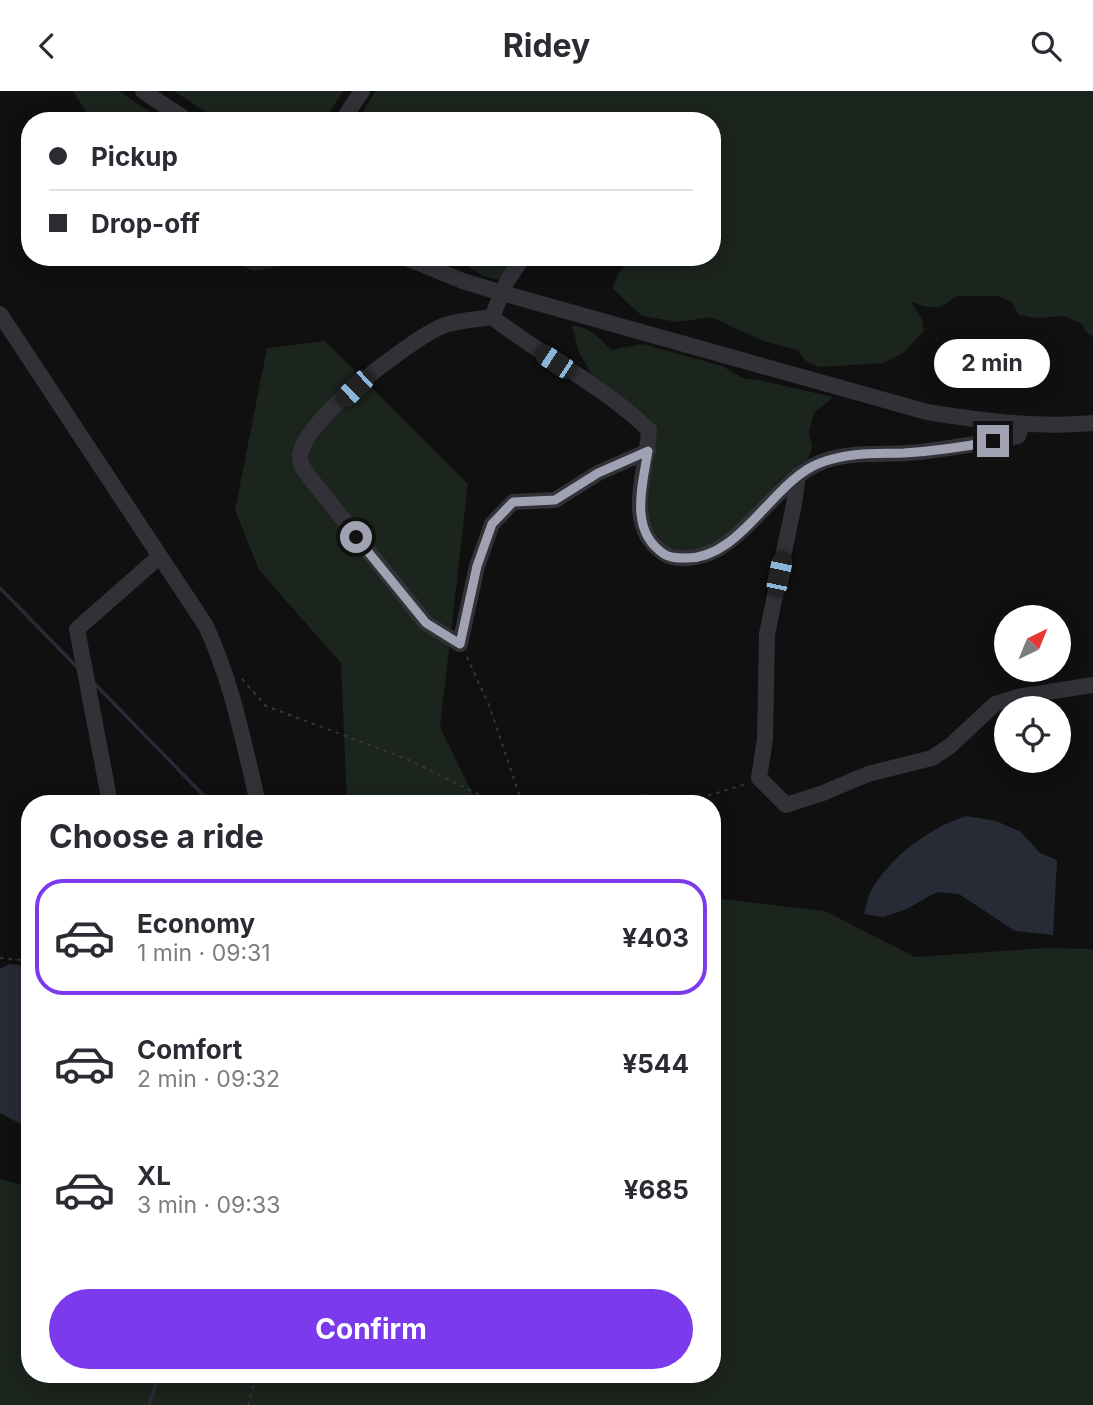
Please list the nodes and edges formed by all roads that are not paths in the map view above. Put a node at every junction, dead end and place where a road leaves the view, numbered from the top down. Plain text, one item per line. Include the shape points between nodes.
1 (143, 91) edge
2 (362, 91) edge
3 (174, 112) edge
4 (348, 112) edge
5 (426, 266) edge
6 (518, 266) edge
7 (502, 293) junction
8 (0, 314) edge
9 (492, 317) junction
10 (1093, 423) edge
11 (1022, 424) junction
12 (648, 451) junction
13 (798, 475) junction
14 (160, 556) junction
15 (1093, 685) edge
16 (108, 795) edge
17 (256, 795) edge

1 - 3 street
2 - 4 street
5 - 7 street
6 - 7 street
7 - 9 street
7 - 11 street via 928,412
8 - 14 street
9 - 12 street via 629,411 649,430
9 - 12 street via 442,326 371,372 320,422 300,457 312,479 426,623 460,644 477,566 492,524 513,502 555,500 598,473
10 - 11 street
11 - 13 street via 1018,436 906,453 853,454 819,463
12 - 13 street via 640,507 643,530 653,547 669,557 705,555 722,547
13 - 15 street via 767,634 765,739 759,778 786,806 868,774 932,758 995,703
14 - 16 street via 77,629
14 - 17 street via 197,610 219,654

